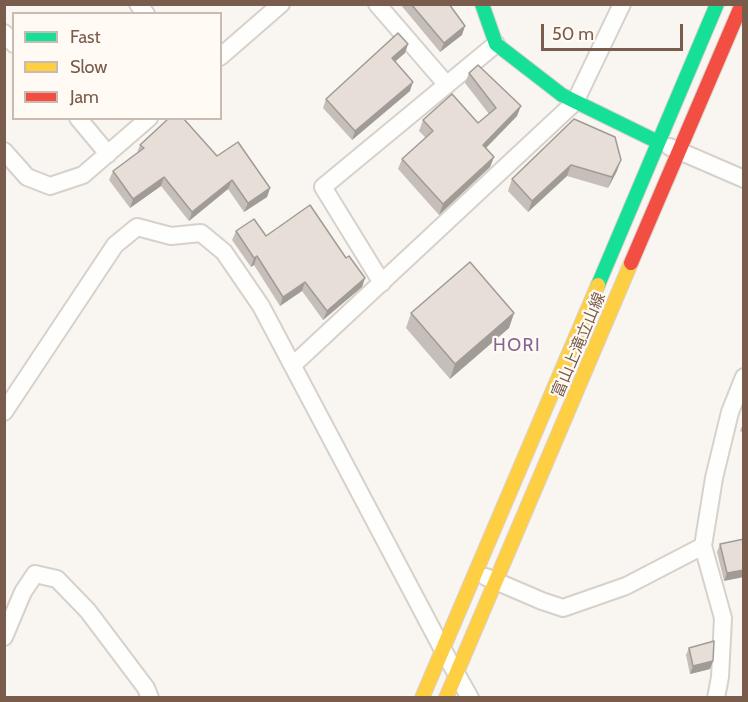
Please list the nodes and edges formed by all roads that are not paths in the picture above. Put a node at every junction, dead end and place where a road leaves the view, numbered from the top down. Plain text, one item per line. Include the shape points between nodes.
1 (281, 4) edge
2 (377, 4) edge
3 (482, 4) edge
4 (622, 4) edge
5 (717, 4) edge
6 (742, 4) edge
7 (496, 44) junction
8 (222, 55) edge
9 (447, 85) junction
10 (575, 102) junction
11 (80, 120) edge
12 (147, 120) edge
13 (658, 142) junction
14 (4, 151) edge
15 (679, 151) junction
16 (108, 154) junction
17 (744, 179) edge
18 (382, 283) junction
19 (293, 365) junction
20 (744, 377) edge
21 (4, 412) edge
22 (703, 546) junction
23 (476, 572) junction
24 (496, 581) junction
25 (4, 638) edge
26 (443, 650) junction
27 (456, 673) junction
28 (150, 698) edge
29 (422, 698) edge
30 (446, 698) edge
31 (470, 698) edge
32 (716, 698) edge

1 - 8 street
2 - 9 street
3 - 7 main road
4 - 10 street
5 - 13 main road, 富山上滝立山線
6 - 15 main road, 富山上滝立山線
7 - 9 street
7 - 10 main road
9 - 18 street via 323,187
10 - 13 main road
10 - 18 street
11 - 16 street
12 - 16 street
13 - 15 street
13 - 23 main road, 富山上滝立山線
14 - 16 street via 27,177 50,186 83,175
15 - 17 street
15 - 24 main road, 富山上滝立山線
18 - 19 street
19 - 21 street via 261,306 224,252 201,233 171,236 137,227 115,245
19 - 26 street
20 - 22 street via 730,412
22 - 24 street via 626,586 563,608
22 - 32 street via 723,618
23 - 24 street
23 - 26 main road, 富山上滝立山線
24 - 27 main road, 富山上滝立山線
25 - 28 street via 35,574 57,579 88,611
26 - 27 street
26 - 29 main road, 富山上滝立山線
27 - 30 main road, 富山上滝立山線
27 - 31 street

